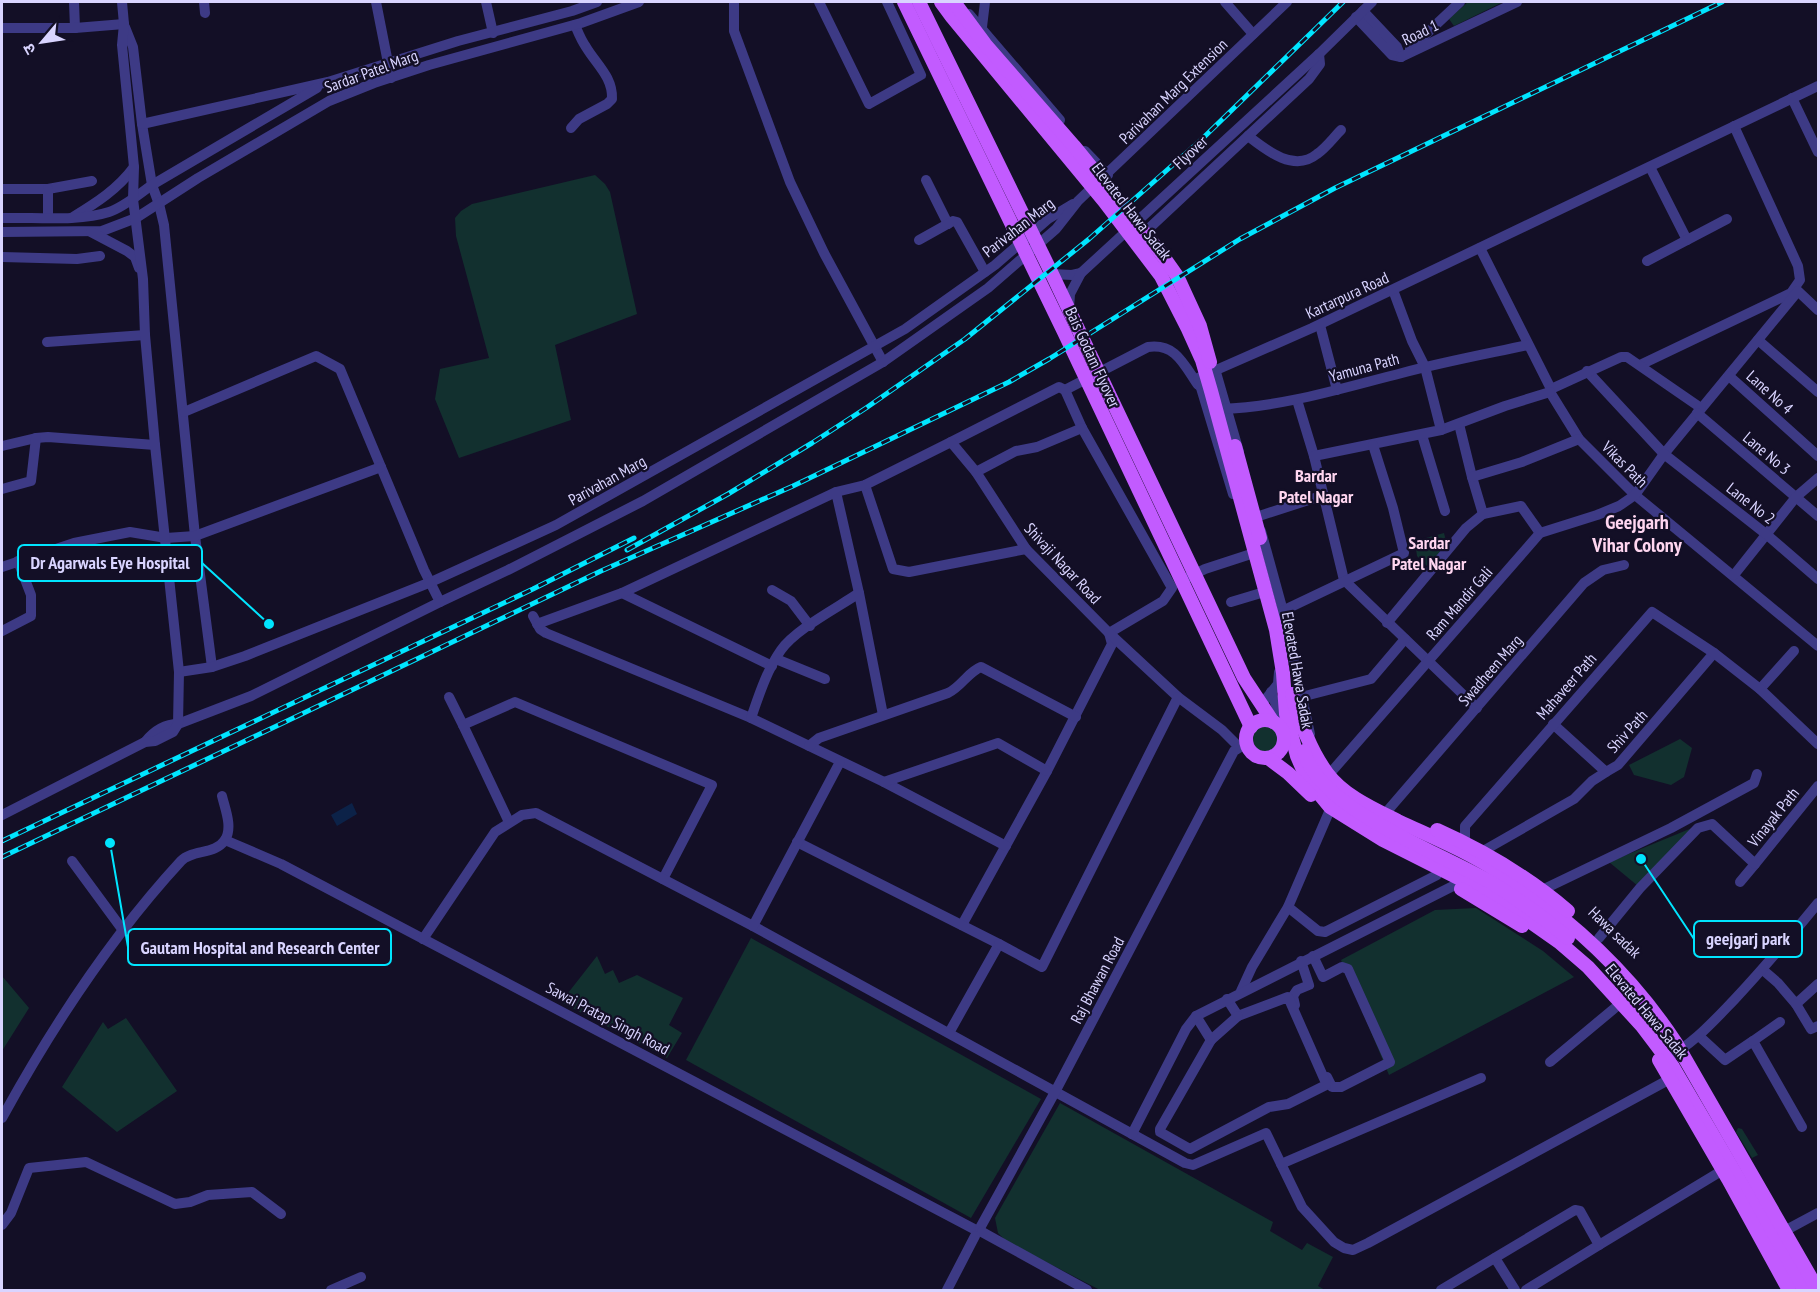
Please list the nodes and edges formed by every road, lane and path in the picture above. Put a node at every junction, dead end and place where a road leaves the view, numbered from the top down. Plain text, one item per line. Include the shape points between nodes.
1 (74, 2) edge
2 (122, 2) edge
3 (376, 2) edge
4 (486, 2) edge
5 (597, 2) edge
6 (639, 2) edge
7 (734, 2) edge
8 (819, 2) edge
9 (886, 2) edge
10 (904, 2) edge
11 (919, 2) edge
12 (941, 2) edge
13 (954, 2) edge
14 (960, 2) edge
15 (985, 2) edge
16 (1225, 2) edge
17 (1287, 2) edge
18 (1372, 2) edge
19 (1460, 2) edge
20 (1517, 2) edge
21 (1359, 14) junction
22 (124, 24) junction
23 (575, 25) junction
24 (982, 27) junction
25 (2, 28) edge
26 (75, 28) junction
27 (493, 33) junction
28 (1253, 34) junction
29 (1319, 54) junction
30 (1401, 57) junction
31 (387, 62) junction
32 (391, 78) junction
33 (328, 82) junction
34 (1818, 86) edge
35 (1792, 98) junction
36 (142, 124) junction
37 (1734, 126) junction
38 (571, 128) dead end
39 (1341, 130) dead end
40 (1248, 136) junction
41 (1818, 148) edge
42 (1650, 167) junction
43 (134, 168) junction
44 (1108, 175) junction
45 (926, 180) dead end
46 (92, 182) dead end
47 (152, 184) junction
48 (2, 189) edge
49 (48, 189) junction
50 (133, 199) junction
51 (1078, 201) junction
52 (159, 204) junction
53 (48, 217) junction
54 (73, 217) junction
55 (2, 218) edge
56 (136, 218) junction
57 (1727, 219) dead end
58 (948, 224) junction
59 (89, 231) junction
60 (2, 232) edge
61 (1144, 233) dead end
62 (919, 240) dead end
63 (1687, 240) junction
64 (1480, 248) junction
65 (100, 256) dead end
66 (2, 257) edge
67 (1647, 261) dead end
68 (985, 272) junction
69 (1081, 273) junction
70 (1052, 274) junction
71 (143, 279) junction
72 (1393, 290) junction
73 (1069, 309) junction
74 (1818, 310) edge
75 (1320, 325) junction
76 (145, 335) junction
77 (1758, 340) junction
78 (47, 342) dead end
79 (1528, 345) junction
80 (875, 346) junction
81 (883, 362) junction
82 (1640, 365) junction
83 (1425, 367) junction
84 (1215, 369) junction
85 (1587, 371) junction
86 (1729, 376) junction
87 (1199, 382) junction
88 (1065, 390) junction
89 (1337, 390) junction
90 (1551, 390) junction
91 (1818, 392) edge
92 (1296, 400) junction
93 (1227, 408) junction
94 (1207, 409) junction
95 (1699, 410) junction
96 (184, 412) junction
97 (1459, 424) junction
98 (1082, 428) junction
99 (1441, 430) junction
100 (1422, 435) junction
101 (36, 438) junction
102 (1579, 438) junction
103 (951, 442) junction
104 (155, 445) junction
105 (1373, 445) junction
106 (2, 446) edge
107 (1664, 454) junction
108 (1314, 456) junction
109 (1818, 456) edge
110 (381, 467) junction
111 (976, 472) junction
112 (1472, 477) junction
113 (1818, 478) edge
114 (865, 485) junction
115 (2, 489) edge
116 (836, 492) junction
117 (1324, 495) junction
118 (1635, 495) junction
119 (1796, 497) junction
120 (1445, 510) dead end
121 (1484, 514) junction
122 (1818, 516) edge
123 (1257, 517) junction
124 (1241, 522) junction
125 (1540, 533) junction
126 (1766, 534) junction
127 (195, 536) junction
128 (166, 538) junction
129 (1026, 549) junction
130 (1251, 554) junction
131 (18, 561) junction
132 (1624, 565) dead end
133 (2, 567) edge
134 (1734, 575) junction
135 (1818, 579) edge
136 (1344, 580) junction
137 (431, 582) junction
138 (1172, 588) junction
139 (772, 590) dead end
140 (622, 593) junction
141 (859, 593) junction
142 (1261, 593) junction
143 (440, 602) junction
144 (1231, 602) dead end
145 (1283, 611) junction
146 (1268, 618) junction
147 (1387, 623) junction
148 (810, 626) junction
149 (2, 631) edge
150 (1109, 633) junction
151 (1405, 639) junction
152 (1818, 646) edge
153 (1794, 651) dead end
154 (1714, 653) junction
155 (774, 662) junction
156 (1428, 662) junction
157 (212, 667) junction
158 (179, 672) junction
159 (825, 678) dead end
160 (1238, 682) junction
161 (1274, 688) junction
162 (1760, 689) junction
163 (449, 697) dead end
164 (1178, 697) junction
165 (1301, 697) junction
166 (1261, 705) junction
167 (1478, 708) junction
168 (1295, 711) junction
169 (883, 715) junction
170 (1076, 717) junction
171 (751, 718) junction
172 (178, 724) junction
173 (1553, 724) junction
174 (463, 725) junction
175 (1279, 726) junction
176 (1251, 727) junction
177 (1312, 739) junction
178 (1818, 744) edge
179 (1243, 745) junction
180 (810, 746) junction
181 (1268, 758) junction
182 (840, 762) junction
183 (1333, 770) junction
184 (1047, 771) junction
185 (1606, 772) junction
186 (1757, 774) dead end
187 (884, 782) junction
188 (1818, 786) edge
189 (222, 796) dead end
190 (1389, 810) junction
191 (1329, 812) junction
192 (2, 814) edge
193 (509, 822) junction
194 (1422, 824) junction
195 (225, 840) junction
196 (797, 842) junction
197 (1465, 842) junction
198 (1006, 846) junction
199 (1483, 851) junction
200 (1404, 856) junction
201 (72, 861) dead end
202 (1755, 864) junction
203 (1437, 874) junction
204 (663, 879) junction
205 (1740, 882) dead end
206 (1455, 885) junction
207 (1542, 890) junction
208 (1818, 903) edge
209 (1288, 907) junction
210 (962, 925) junction
211 (753, 926) junction
212 (122, 929) junction
213 (1599, 938) junction
214 (423, 939) junction
215 (999, 944) junction
216 (1313, 956) junction
217 (1301, 961) junction
218 (1763, 970) junction
219 (1818, 984) edge
220 (1240, 991) junction
221 (1227, 999) junction
222 (1796, 1004) junction
223 (1616, 1007) junction
224 (1196, 1016) junction
225 (1238, 1016) junction
226 (1780, 1022) dead end
227 (1818, 1026) edge
228 (949, 1033) junction
229 (1699, 1036) junction
230 (1211, 1040) junction
231 (1753, 1041) junction
232 (1686, 1048) junction
233 (1673, 1055) junction
234 (1550, 1062) dead end
235 (1661, 1062) junction
236 (1481, 1078) dead end
237 (1670, 1079) junction
238 (1055, 1092) junction
239 (2, 1094) edge
240 (11, 1101) junction
241 (2, 1118) edge
242 (1802, 1127) dead end
243 (1132, 1134) junction
244 (1281, 1164) junction
245 (1723, 1170) junction
246 (1818, 1213) edge
247 (281, 1214) dead end
248 (2, 1225) edge
249 (1790, 1228) junction
250 (978, 1232) junction
251 (1599, 1245) junction
252 (1495, 1258) junction
253 (361, 1277) dead end
254 (1818, 1277) edge
255 (331, 1290) edge
256 (947, 1290) edge
257 (1087, 1290) edge
258 (1441, 1290) edge
259 (1515, 1290) edge
260 (1527, 1290) edge
261 (1784, 1290) edge
262 (1804, 1290) edge
263 (1818, 1290) edge

1 - 26 street
2 - 22 street
3 - 31 street
4 - 27 street
5 - 27 street
6 - 23 street, Sardar Patel Marg
7 - 80 street via 735,31 790,182
8 - 9 street via 869,104 921,75
10 - 160 main road, Bais Godam Flyover
11 - 70 main road, Bais Godam Flyover
12 - 262 main road, Elevated Hawa Sadak via 1161,276 1188,329 1202,360 1276,630 1286,714 1307,778 1330,807 1383,840 1492,895 1588,967 1674,1066
13 - 168 main road, Elevated Hawa Sadak via 1177,276 1200,326 1253,510 1282,630
14 - 24 street
15 - 24 street
16 - 28 street
17 - 28 street, Parivahan Marg Extension
18 - 21 street, Flyover
19 - 30 street
20 - 30 street, Road 1
21 - 29 street, Flyover
21 - 30 street via 1392,55
22 - 26 street
22 - 36 street via 133,47
22 - 43 street via 122,45
23 - 32 street, Sardar Patel Marg
23 - 38 street via 606,75 612,99 584,115
24 - 44 street
25 - 26 street
27 - 31 street
28 - 44 street, Parivahan Marg Extension
29 - 40 street via 1320,64 1310,79
29 - 69 street, Flyover
31 - 32 street
31 - 33 street
32 - 52 street, Sardar Patel Marg via 329,101
33 - 36 street
33 - 47 street
34 - 35 street, Kartarpura Road
35 - 37 street, Kartarpura Road
35 - 41 street
36 - 47 street
37 - 42 street, Kartarpura Road
37 - 82 street via 1798,266 1800,280 1791,293
39 - 40 street via 1317,155 1296,161 1269,153
40 - 61 street
42 - 63 street
42 - 64 street, Kartarpura Road
43 - 50 street
43 - 54 street via 101,200
44 - 51 street, Parivahan Marg Extension
45 - 58 street
46 - 49 street
47 - 50 street
47 - 52 street
48 - 49 street
49 - 53 street
50 - 54 street via 110,212
50 - 56 street
51 - 68 street, Parivahan Marg via 1048,219
51 - 81 street, Parivahan Marg via 1056,230 988,288
52 - 56 street, Sardar Patel Marg
52 - 96 street
53 - 54 street
53 - 55 street
56 - 59 street, Sardar Patel Marg via 102,231
56 - 71 street
57 - 63 street
58 - 62 street
58 - 68 street via 957,222
59 - 60 street, Sardar Patel Marg
59 - 71 street via 135,257
63 - 67 street
64 - 72 street, Kartarpura Road
64 - 79 street, Vikas Path
65 - 66 street
68 - 80 street, Parivahan Marg
69 - 70 street
69 - 73 street, Flyover
70 - 73 main road, Bais Godam Flyover
71 - 76 street
72 - 75 street, Kartarpura Road
72 - 83 street
73 - 160 main road, Bais Godam Flyover
74 - 77 street via 1798,291
75 - 84 street, Kartarpura Road
75 - 89 street
76 - 78 street
76 - 104 street
77 - 86 street
77 - 91 street
79 - 83 street, Yamuna Path
79 - 90 street, Vikas Path
80 - 81 street
80 - 137 street, Parivahan Marg via 556,525
81 - 143 street, Parivahan Marg via 643,501
82 - 85 street via 1622,357
82 - 95 street, Lane No 3
83 - 89 street, Yamuna Path
83 - 99 street
84 - 87 street, Kartarpura Road
84 - 93 street
85 - 90 street
85 - 107 street, Lane No 2
86 - 95 street
86 - 109 street, Lane No 4
87 - 88 street via 1168,348 1157,346
87 - 94 street
88 - 98 street
88 - 103 street via 1059,387
89 - 92 street, Yamuna Path
90 - 97 street
90 - 102 street, Vikas Path
92 - 93 street, Yamuna Path via 1254,408
92 - 108 street
93 - 94 street, Yamuna Path
93 - 123 street
94 - 124 street
95 - 107 street
95 - 119 street, Lane No 3
96 - 110 street via 316,356 340,369
96 - 127 street
97 - 99 street
97 - 112 street
98 - 111 street via 1037,447 1016,451
98 - 138 street
99 - 100 street
100 - 105 street
100 - 120 street
101 - 104 street
101 - 106 street
101 - 115 street via 31,481
102 - 112 street via 1522,462
102 - 118 street, Vikas Path
103 - 111 street, Shivaji Nagar Road
103 - 114 street
104 - 128 street
105 - 108 street
105 - 136 street via 1404,553
107 - 118 street
107 - 126 street, Lane No 2
108 - 117 street
110 - 127 street
110 - 137 street
111 - 129 street, Shivaji Nagar Road
112 - 121 street
113 - 119 street
114 - 116 street
114 - 129 street via 893,569 909,572
116 - 140 street
116 - 141 street
117 - 123 street
117 - 136 street
118 - 125 street via 1597,515
118 - 134 street, Vikas Path
119 - 122 street, Lane No 3
119 - 126 street
121 - 125 street via 1521,506
121 - 147 street via 1466,528
123 - 124 street
123 - 145 street
124 - 130 street
125 - 156 street, Ram Mandir Gali
126 - 134 street
126 - 135 street, Lane No 2
127 - 128 street
127 - 157 street
128 - 131 street via 130,532 74,543
128 - 158 street
129 - 150 street, Shivaji Nagar Road
130 - 138 street via 1205,569
130 - 142 street
131 - 133 street
131 - 149 street via 31,595 31,616
132 - 167 street, Swadheen Marg via 1603,570 1584,583
134 - 152 street, Vikas Path
136 - 145 street
136 - 147 street
137 - 143 street
137 - 157 street, Parivahan Marg
138 - 150 street via 1163,601
139 - 148 street via 791,601
140 - 155 street
140 - 171 street via 535,620 546,633
141 - 148 street
141 - 169 street
142 - 144 street
142 - 146 street
143 - 172 street, Parivahan Marg via 251,696
145 - 146 street
145 - 165 street
146 - 161 street via 1279,671
147 - 151 street
148 - 155 street via 793,637
150 - 164 street, Shivaji Nagar Road
150 - 170 street via 1112,644
151 - 156 street
151 - 165 street via 1371,679
153 - 162 street
154 - 162 street
154 - 173 street, Mahaveer Path via 1655,612 1650,613
154 - 185 street, Shiv Path via 1618,765
155 - 159 street
155 - 171 street
156 - 167 street
156 - 183 street, Ram Mandir Gali
157 - 158 street, Parivahan Marg
158 - 172 street
160 - 166 main road, Bais Godam Flyover
160 - 176 main road, Bais Godam Flyover
161 - 165 street
161 - 166 street
161 - 175 street
162 - 178 street
163 - 174 street
164 - 179 street, Shivaji Nagar Road
164 - 215 street via 1042,967
165 - 177 street
166 - 175 main road, Bais Godam Flyover
167 - 190 street, Swadheen Marg
168 - 233 main road via 1305,755 1339,800 1491,882 1548,922 1602,968 1641,1010
168 - 263 main road, Elevated Hawa Sadak via 1328,774 1347,792 1499,872 1556,912 1630,981 1676,1043
169 - 170 street via 957,689 981,667
169 - 180 street via 819,738
170 - 184 street
171 - 180 street
172 - 192 street, Parivahan Marg via 173,732 145,742
173 - 185 street, Shiv Path
173 - 197 street, Mahaveer Path via 1465,826
174 - 193 street
174 - 204 street via 515,702 712,785
175 - 176 main road via 1261,721
175 - 177 main road
175 - 181 main road via 1284,736 1282,747
176 - 179 main road
177 - 183 main road, Hawa sadak
179 - 181 main road via 1257,756
179 - 238 street, Raj Bhawan Road via 1234,751
180 - 182 street
181 - 191 main road
182 - 187 street
182 - 196 street
183 - 190 main road, Hawa sadak
184 - 187 street via 998,743
184 - 198 street
185 - 199 street via 1574,799
186 - 207 street via 1754,783 1682,823
187 - 198 street
188 - 202 street, Vinayak Path
189 - 195 street via 229,825
190 - 194 main road, Hawa sadak
191 - 200 main road
191 - 209 street
193 - 204 street via 536,813
193 - 214 street via 495,832
194 - 197 main road, Hawa sadak
194 - 200 main road
195 - 212 street via 212,850 183,858
195 - 214 street, Sawai Pratap Singh Road via 281,864
196 - 210 street
196 - 211 street
197 - 199 main road, Hawa sadak
198 - 210 street
199 - 207 main road, Hawa sadak
200 - 203 main road
201 - 212 street
202 - 205 street
202 - 213 street, Vinayak Path via 1713,824 1698,828
203 - 206 main road
203 - 209 street via 1325,933
204 - 211 street
206 - 216 street
206 - 223 main road via 1533,933 1585,973
207 - 213 main road, Hawa sadak
208 - 218 street
209 - 220 street
210 - 215 street
211 - 228 street
212 - 240 street
213 - 232 main road, Hawa sadak via 1649,990
214 - 250 street, Sawai Pratap Singh Road
215 - 228 street
216 - 217 street
216 - 217 street via 1323,977 1348,969 1390,1059 1388,1064 1341,1087 1332,1087 1295,1005 1293,996 1297,990 1309,985
217 - 220 street
218 - 222 street
218 - 229 street
219 - 222 street
220 - 221 street
221 - 224 street
221 - 225 street
222 - 227 street via 1811,1029
223 - 234 street
223 - 235 main road
224 - 230 street
224 - 243 street
225 - 230 street
225 - 230 street via 1288,997 1326,1086 1288,1104 1269,1107 1190,1149 1160,1129
226 - 231 street
228 - 238 street
229 - 231 street via 1725,1060
229 - 232 street
231 - 242 street
232 - 233 street
232 - 249 main road, Hawa sadak
233 - 235 street
235 - 237 main road
236 - 244 street
237 - 244 street via 1353,1250 1334,1242 1302,1207
237 - 245 main road
238 - 243 street
238 - 250 street, Raj Bhawan Road
239 - 240 street
240 - 241 street
243 - 244 street via 1193,1165 1266,1133
245 - 251 street
245 - 261 main road
246 - 249 street
247 - 248 street via 252,1192 208,1195 175,1204 86,1162 29,1168
249 - 254 main road, Hawa sadak
250 - 256 street, Raj Bhawan Road
250 - 257 street, Sawai Pratap Singh Road
251 - 252 street via 1577,1210
251 - 260 street
252 - 258 street
252 - 259 street
253 - 255 street

